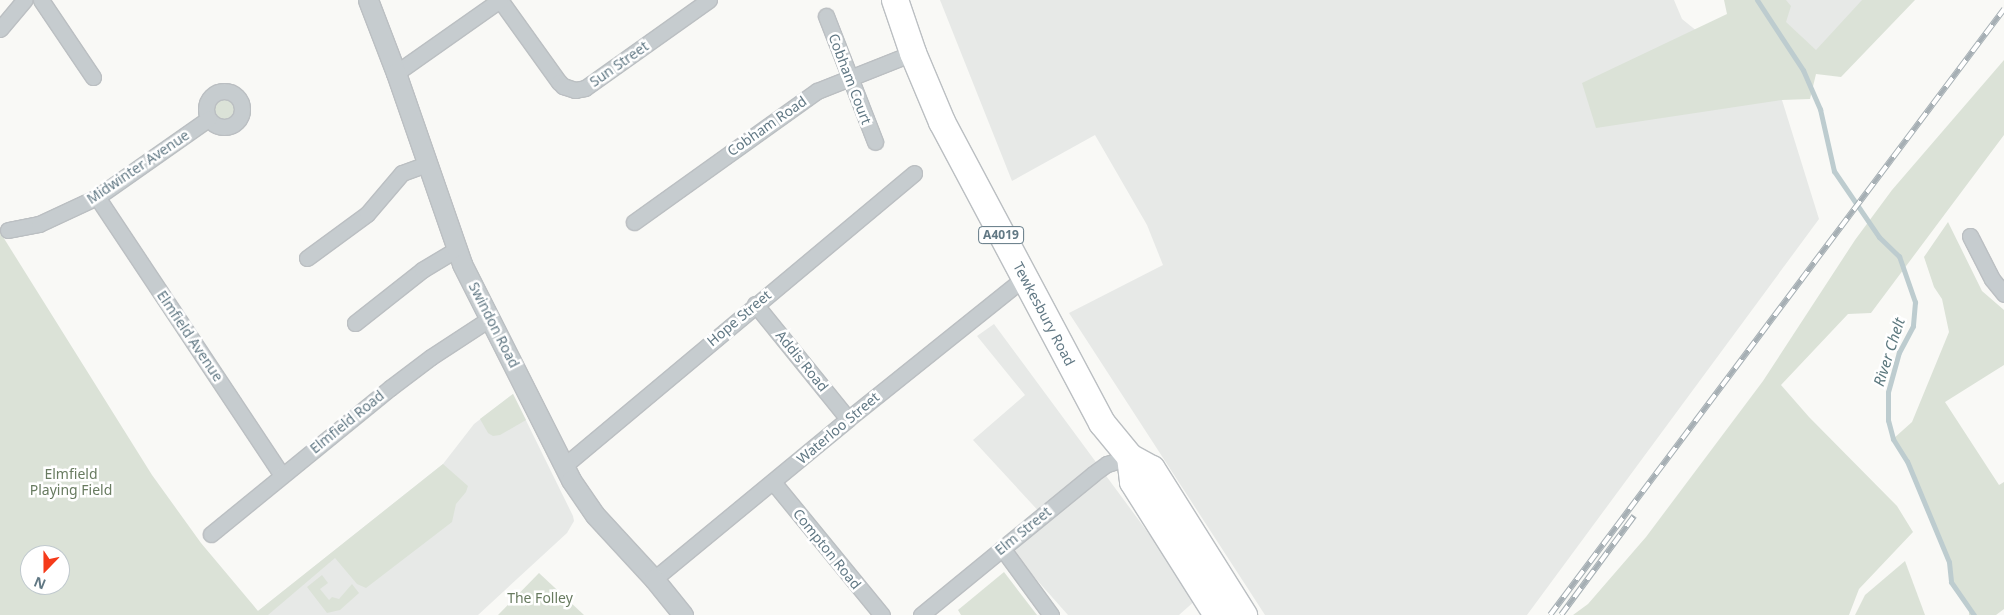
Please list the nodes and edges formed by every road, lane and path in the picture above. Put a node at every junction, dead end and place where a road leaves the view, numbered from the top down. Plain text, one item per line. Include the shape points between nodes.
1 (24, 0) edge
2 (40, 0) edge
3 (368, 0) edge
4 (500, 0) edge
5 (709, 0) edge
6 (895, 0) edge
7 (826, 16) dead end
8 (0, 29) edge
9 (912, 53) junction
10 (396, 73) junction
11 (93, 77) dead end
12 (850, 79) junction
13 (208, 119) dead end
14 (875, 142) dead end
15 (427, 164) junction
16 (914, 173) dead end
17 (97, 197) junction
18 (634, 222) dead end
19 (8, 230) dead end
20 (1970, 236) dead end
21 (457, 249) junction
22 (307, 258) dead end
23 (1024, 278) junction
24 (2004, 294) edge
25 (755, 304) junction
26 (489, 319) junction
27 (355, 323) dead end
28 (848, 419) junction
29 (1130, 457) junction
30 (564, 465) junction
31 (282, 475) junction
32 (773, 482) junction
33 (210, 534) dead end
34 (1002, 548) junction
35 (654, 580) junction
36 (683, 615) edge
37 (882, 615) edge
38 (921, 615) edge
39 (1051, 615) edge
40 (1217, 615) edge
41 (1244, 615) edge

1 - 8 street
2 - 11 street
3 - 10 street, Swindon Road
4 - 5 street, Sun Street via 559,82 575,90 590,85
4 - 10 street
6 - 9 highway, Tewkesbury Road / A4019
7 - 12 street, Cobham Court
9 - 12 street, Cobham Road
9 - 23 highway, Tewkesbury Road / A4019 via 942,122
10 - 15 street, Swindon Road
12 - 14 street, Cobham Court
12 - 18 street, Cobham Road via 817,92
13 - 17 street, Midwinter Avenue
15 - 21 street, Swindon Road
15 - 22 street via 402,173 367,214
16 - 25 street, Hope Street
17 - 19 street, Midwinter Avenue via 39,224
17 - 31 street, Elmfield Avenue
20 - 24 street via 1992,279
21 - 26 street, Swindon Road
21 - 27 street via 422,270
23 - 28 street, Waterloo Street
23 - 29 highway, Tewkesbury Road / A4019 via 1102,423
25 - 28 street, Addis Road
25 - 30 street, Hope Street
26 - 30 street, Swindon Road
26 - 31 street, Elmfield Road via 431,357
28 - 32 street, Waterloo Street
29 - 34 street, Elm Street via 1107,464
29 - 40 highway via 1133,482
29 - 41 highway, Tewkesbury Road / A4019 via 1152,469
30 - 35 street, Swindon Road via 591,510
31 - 33 street, Elmfield Road
32 - 35 street, Waterloo Street
32 - 37 street, Compton Road
34 - 38 street, Elm Street
34 - 39 street
35 - 36 street, Swindon Road

